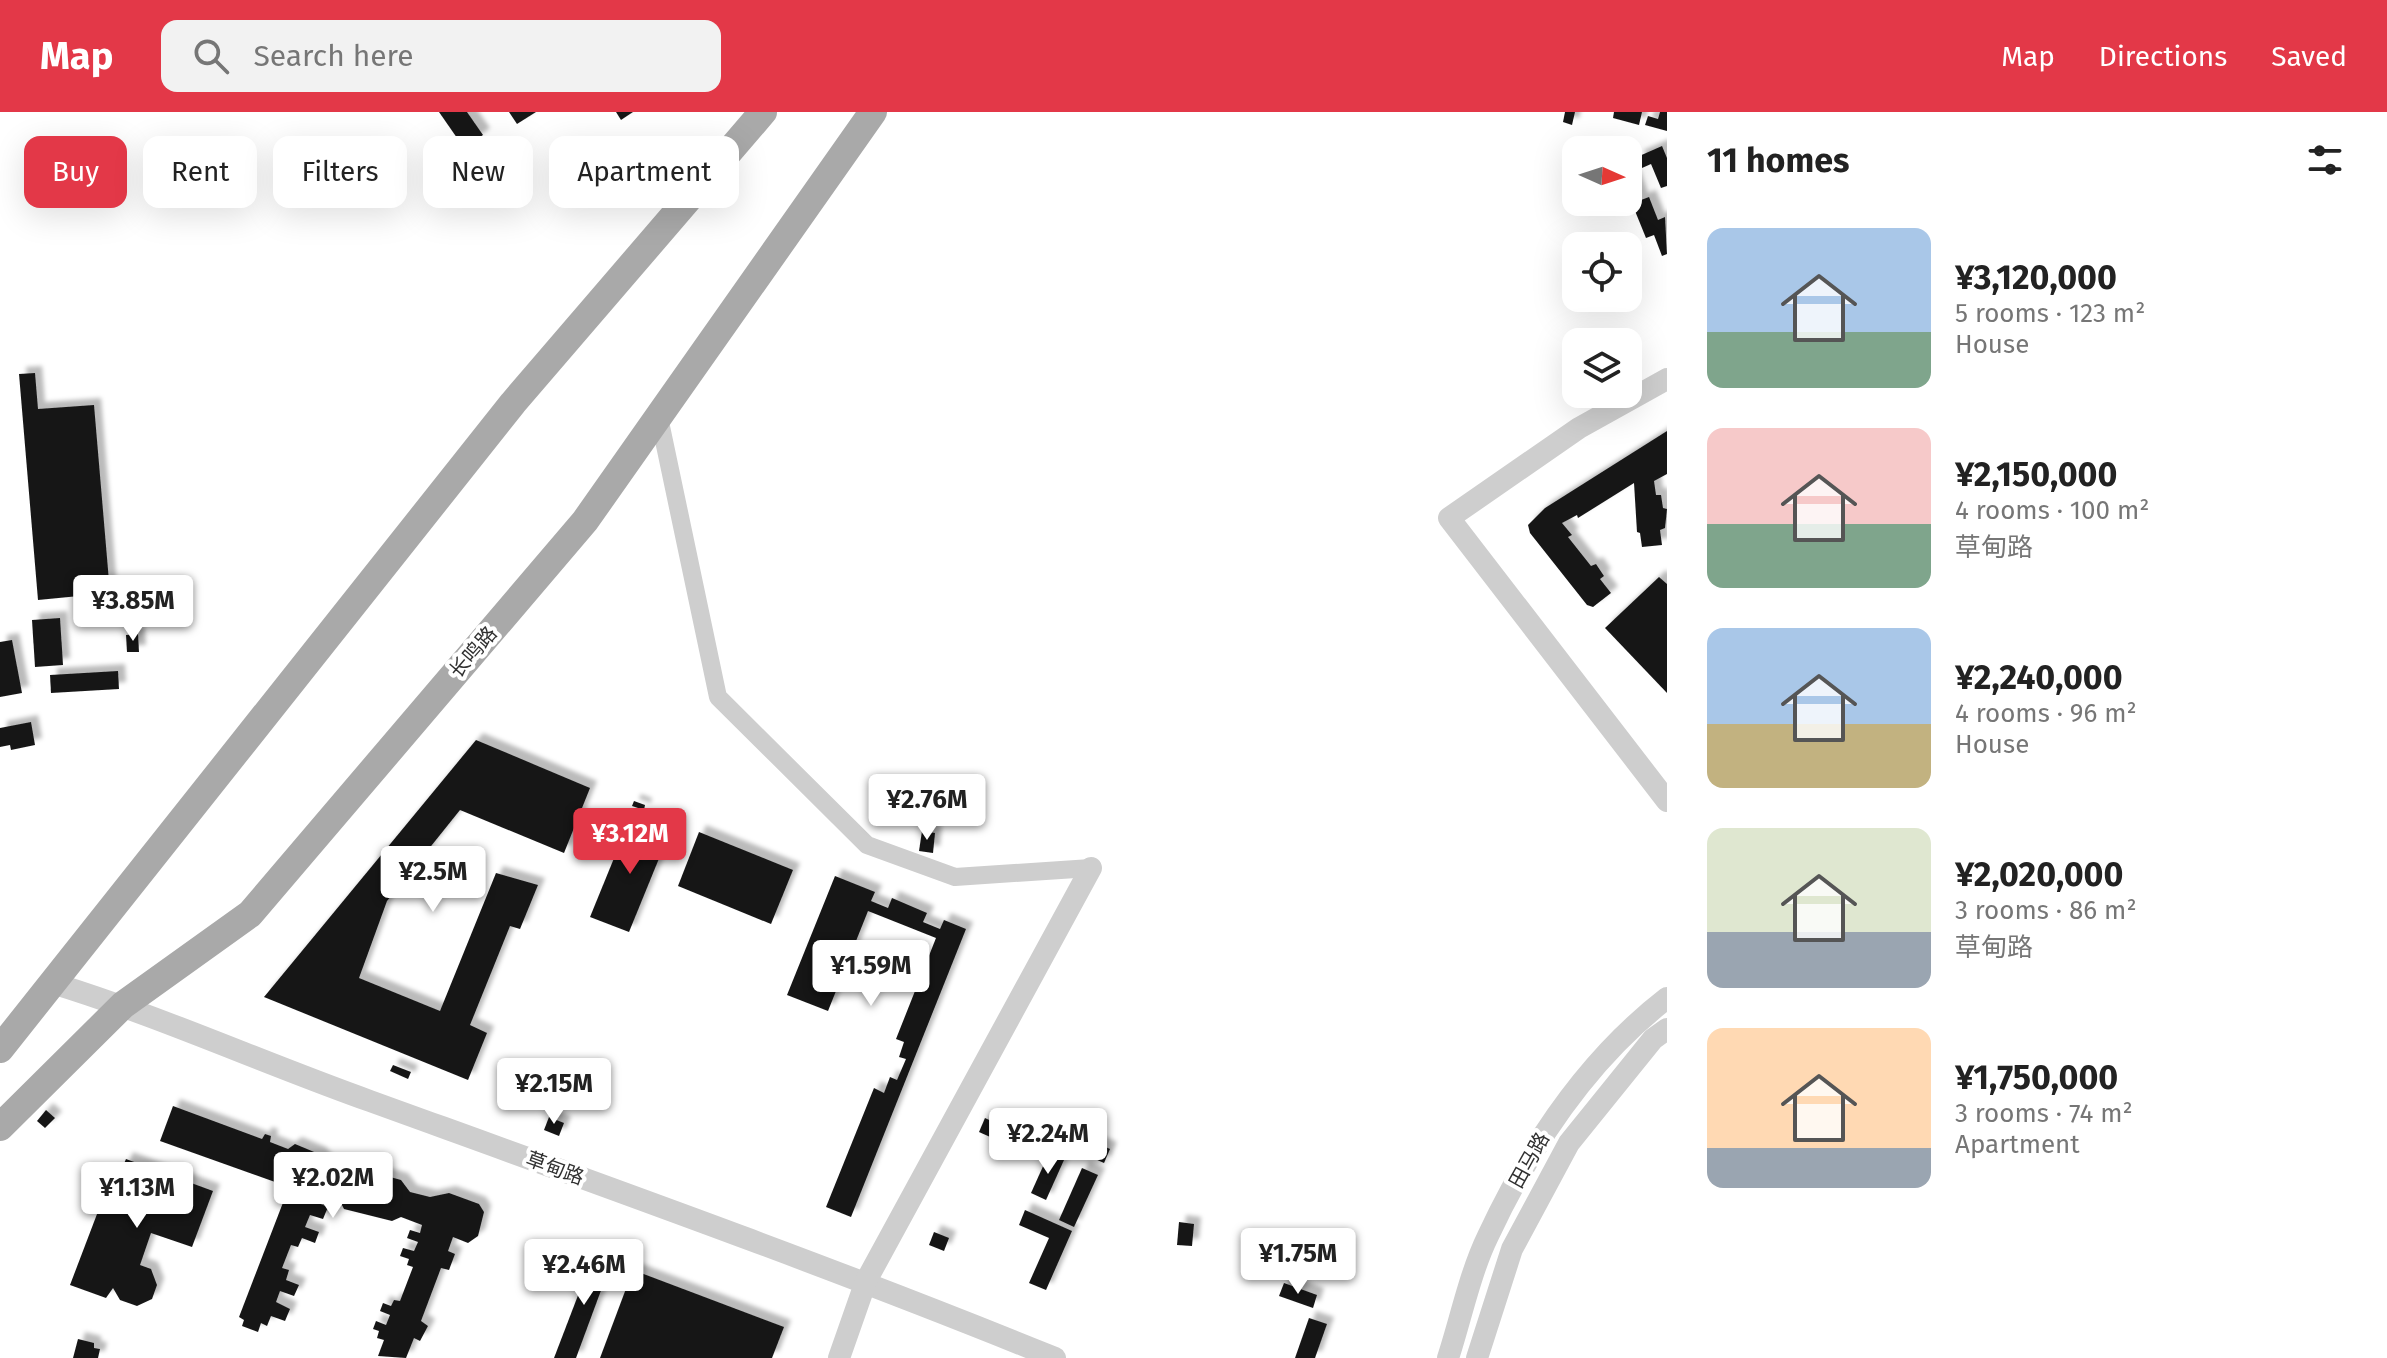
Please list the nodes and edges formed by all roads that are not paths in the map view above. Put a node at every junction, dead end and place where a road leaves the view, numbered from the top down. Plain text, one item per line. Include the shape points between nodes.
1 (763, 112) edge
2 (873, 112) edge
3 (1667, 379) edge
4 (659, 417) junction
5 (1667, 801) edge
6 (1091, 868) joint
7 (52, 983) junction
8 (1667, 998) edge
9 (123, 1005) junction
10 (1667, 1029) edge
11 (0, 1049) edge
12 (0, 1127) edge
13 (866, 1281) junction
14 (839, 1358) edge
15 (1055, 1358) edge
16 (1448, 1358) edge
17 (1477, 1358) edge

1 - 7 main road via 513,403
2 - 4 main road, 长鸣路
3 - 5 street via 1579,428 1449,518
4 - 6 street via 718,697 867,845 955,877
4 - 9 main road, 长鸣路 via 585,521 250,914
6 - 13 street
7 - 9 street, 草甸路
7 - 11 main road
8 - 16 street, 田马路 via 1628,1028 1543,1132 1487,1238
9 - 12 main road, 长鸣路
9 - 13 street, 草甸路 via 351,1095
10 - 17 street, 田马路 via 1653,1039 1569,1143 1512,1249
13 - 14 street
13 - 15 street, 草甸路

